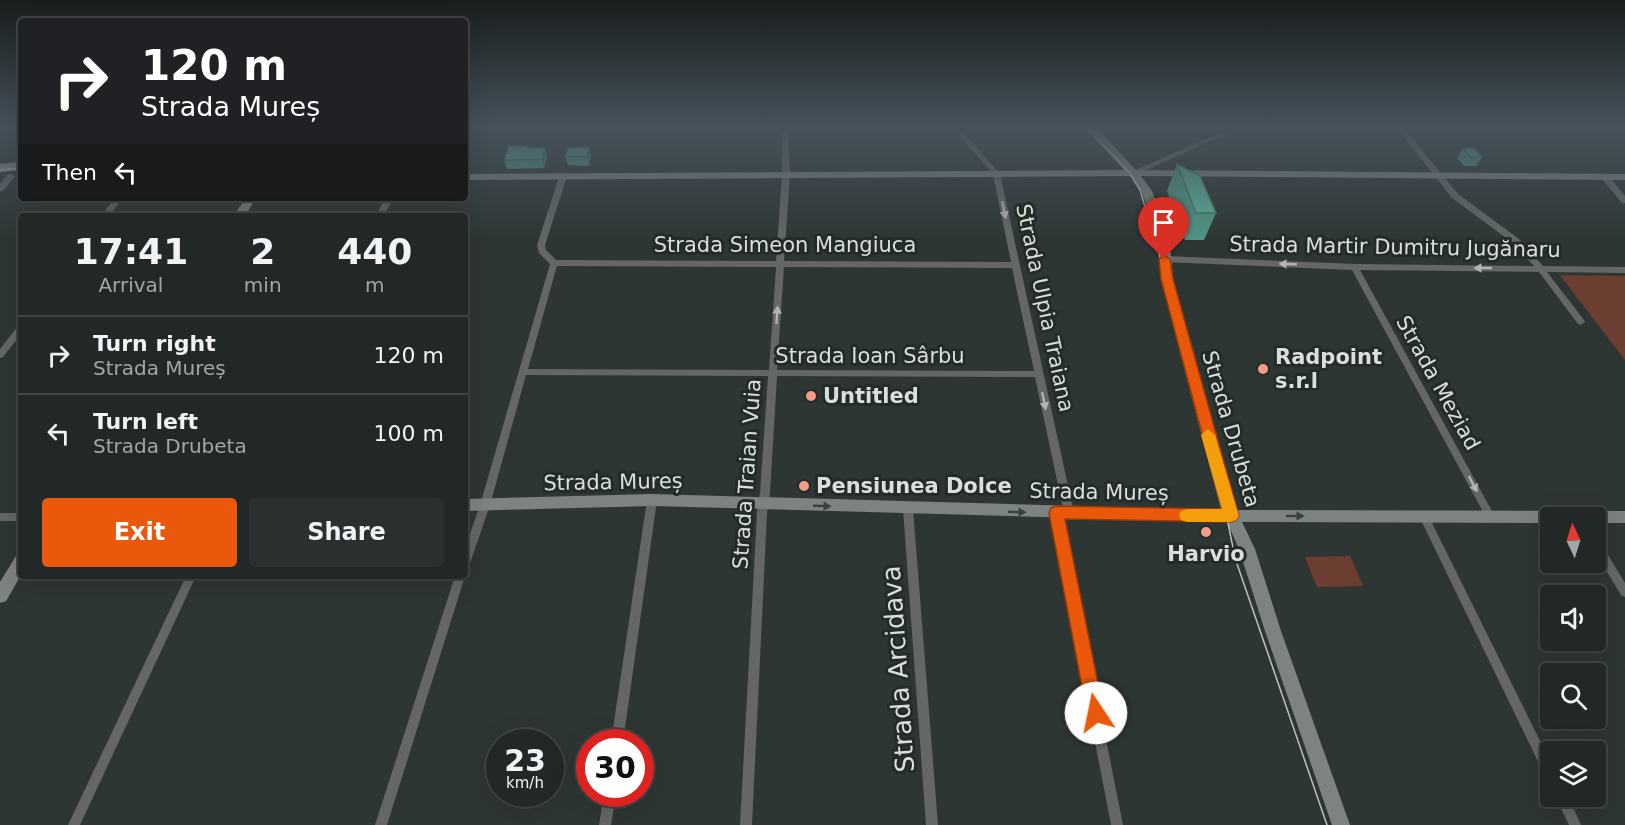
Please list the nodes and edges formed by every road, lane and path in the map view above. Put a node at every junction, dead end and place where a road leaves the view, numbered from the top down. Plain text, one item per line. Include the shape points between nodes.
1 (786, 164) edge
2 (988, 164) edge
3 (1125, 164) edge
4 (1153, 164) edge
5 (1428, 164) edge
6 (18, 166) edge
7 (0, 168) edge
8 (1133, 173) junction
9 (786, 174) junction
10 (996, 174) junction
11 (11, 176) edge
12 (562, 176) junction
13 (468, 177) edge
14 (1438, 177) junction
15 (1605, 177) junction
16 (1625, 177) edge
17 (0, 189) edge
18 (1625, 201) edge
19 (1164, 259) junction
20 (781, 262) junction
21 (554, 263) junction
22 (1016, 265) junction
23 (1354, 267) junction
24 (1541, 269) junction
25 (1625, 270) edge
26 (1581, 322) dead end
27 (18, 331) edge
28 (0, 355) edge
29 (522, 372) junction
30 (773, 373) junction
31 (1039, 374) junction
32 (652, 500) junction
33 (468, 505) edge
34 (485, 505) junction
35 (763, 505) junction
36 (908, 509) junction
37 (1063, 513) junction
38 (1231, 516) junction
39 (1424, 516) junction
40 (1490, 516) junction
41 (0, 517) edge
42 (18, 517) edge
43 (1540, 517) edge
44 (1606, 517) edge
45 (1625, 517) edge
46 (468, 554) edge
47 (1606, 561) edge
48 (18, 566) edge
49 (190, 579) edge
50 (459, 579) edge
51 (1625, 592) edge
52 (0, 596) edge
53 (619, 729) edge
54 (1540, 753) edge
55 (607, 807) edge
56 (1566, 807) edge
57 (74, 825) edge
58 (381, 825) edge
59 (605, 825) edge
60 (746, 825) edge
61 (932, 825) edge
62 (1117, 825) edge
63 (1341, 825) edge
64 (1575, 825) edge

1 - 9 street, Strada Traian Vuia
2 - 10 street, Strada Ulpia Traiana
3 - 8 street, Strada Drubeta
4 - 8 street
5 - 14 street
6 - 7 main road
8 - 10 street
8 - 14 street
8 - 19 street, Strada Drubeta via 1147,191 1163,235
9 - 10 street
9 - 12 street
9 - 20 street, Strada Traian Vuia
10 -> 22 street, Strada Ulpia Traiana
11 - 17 street
12 - 13 street
12 - 21 street via 541,244 542,251
14 - 15 street
14 - 24 street via 1455,196 1516,241
15 - 16 street
15 - 18 street
23 -> 19 street, Strada Martir Dumitru Jugănaru
19 - 38 street, Strada Drubeta
20 - 21 street, Strada Simeon Mangiuca
20 - 22 street, Strada Simeon Mangiuca
30 -> 20 street, Strada Traian Vuia
21 - 29 street
22 - 31 street, Strada Ulpia Traiana
24 -> 23 street, Strada Martir Dumitru Jugănaru
23 -> 40 street, Strada Meziad
24 - 25 street, Strada Martir Dumitru Jugănaru
24 - 26 street
27 - 28 street
29 - 30 street, Strada Ioan Sârbu
29 - 34 street
30 - 31 street, Strada Ioan Sârbu
30 - 35 street, Strada Traian Vuia
31 -> 37 street, Strada Ulpia Traiana
32 - 34 street, Strada Mureș
32 - 35 street, Strada Mureș
32 - 53 street
33 - 34 street, Strada Mureș
34 - 46 street
35 -> 36 street, Strada Mureș
35 - 60 street, Strada Traian Vuia
36 -> 37 street, Strada Mureș
36 - 61 street, Strada Arcidava
37 - 38 street, Strada Mureș
37 - 62 street, Strada Ulpia Traiana
38 -> 39 street, Strada Mureș
38 - 63 street, Strada Drubeta via 1247,549
39 - 40 street, Strada Mureș
39 - 54 street
40 - 43 street, Strada Mureș
41 - 42 street
44 - 45 street, Strada Mureș
47 - 51 street
48 - 52 street
49 - 57 street
50 - 58 street
55 - 59 street
56 - 64 street

